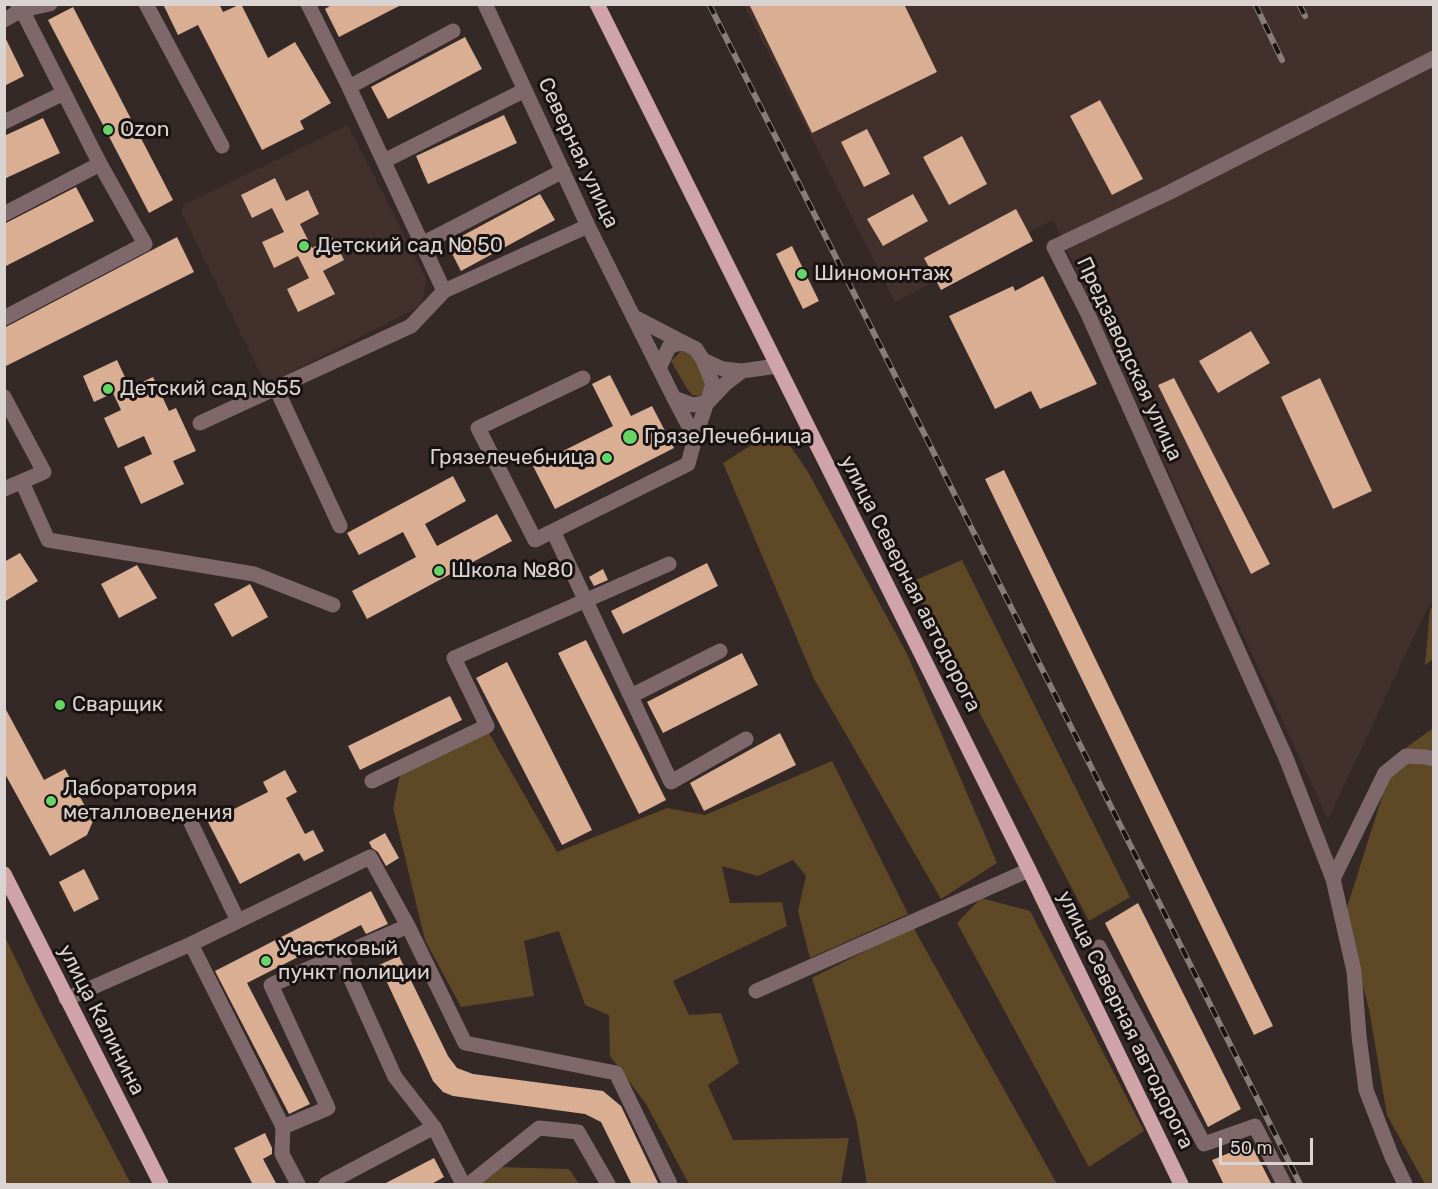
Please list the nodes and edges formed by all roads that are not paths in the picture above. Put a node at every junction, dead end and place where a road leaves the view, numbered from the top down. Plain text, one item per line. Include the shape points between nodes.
1 (50, 4) edge
2 (146, 4) edge
3 (485, 4) edge
4 (597, 4) edge
5 (309, 5) edge
6 (20, 8) edge
7 (4, 20) edge
8 (453, 31) dead end
9 (1434, 58) edge
10 (349, 87) junction
11 (525, 90) junction
12 (64, 93) junction
13 (4, 122) edge
14 (222, 146) dead end
15 (384, 161) junction
16 (100, 164) junction
17 (563, 171) junction
18 (4, 214) edge
19 (588, 226) junction
20 (422, 244) junction
21 (444, 291) junction
22 (4, 318) edge
23 (636, 318) junction
24 (684, 343) junction
25 (703, 360) junction
26 (660, 366) junction
27 (777, 366) junction
28 (742, 371) junction
29 (583, 378) dead end
30 (276, 388) junction
31 (4, 397) edge
32 (674, 398) junction
33 (708, 402) junction
34 (200, 423) dead end
35 (695, 438) junction
36 (22, 482) junction
37 (4, 489) edge
38 (340, 526) dead end
39 (553, 531) junction
40 (669, 564) dead end
41 (586, 600) junction
42 (333, 605) dead end
43 (720, 651) dead end
44 (631, 696) junction
45 (746, 739) dead end
46 (1434, 759) edge
47 (372, 781) dead end
48 (191, 823) dead end
49 (1029, 870) junction
50 (4, 874) edge
51 (1333, 879) junction
52 (238, 921) junction
53 (408, 926) junction
54 (190, 944) junction
55 (1100, 947) dead end
56 (340, 955) junction
57 (756, 991) dead end
58 (66, 999) junction
59 (283, 1127) junction
60 (434, 1127) junction
61 (160, 1185) edge
62 (298, 1185) edge
63 (327, 1185) edge
64 (463, 1185) edge
65 (468, 1185) edge
66 (608, 1185) edge
67 (670, 1185) edge
68 (1181, 1185) edge
69 (1284, 1185) edge
70 (1405, 1185) edge

1 - 6 street
2 - 14 street
3 - 11 street, Северная улица
4 - 27 main road, улица Северная автодорога
5 - 10 street
6 - 7 street
6 - 12 street
8 - 10 street
9 - 51 street, Предзаводская улица via 1054,247 1087,312 1286,758
10 - 15 street
11 - 15 street
11 - 17 street, Северная улица
12 - 13 street
12 - 16 street
15 - 20 street
16 - 18 street
16 - 22 street via 145,244
17 - 19 street, Северная улица
17 - 20 street
19 - 21 street
19 - 23 street, Северная улица
20 - 21 street
21 - 30 street via 411,326
23 - 24 street
23 - 26 street, Северная улица
24 - 25 street via 696,349
24 - 26 street via 669,347
25 - 28 street via 723,369
25 - 33 street via 713,384
26 - 32 street
27 - 28 street
27 - 49 main road, улица Северная автодорога
28 - 33 street
29 - 39 street via 478,428 535,540
30 - 34 street
30 - 38 street
31 - 36 street via 44,472
32 - 33 street via 693,405
32 - 35 street
33 - 35 street
35 - 39 street via 688,464
36 - 37 street
36 - 42 street via 48,540 254,574
39 - 41 street
40 - 41 street
41 - 44 street
41 - 47 street via 454,658 487,726
43 - 44 street
44 - 45 street via 671,782
46 - 51 street via 1406,756 1385,773
48 - 52 street
49 - 57 street
49 - 68 main road, улица Северная автодорога
50 - 58 main road, улица Калинина
51 - 70 street, Предзаводская улица via 1354,971 1366,1090
52 - 53 street via 370,857
52 - 54 street
53 - 56 street
53 - 67 street via 465,1043 616,1073
54 - 58 street
54 - 59 street
55 - 69 street via 1204,1144 1255,1126
56 - 59 street via 271,985 328,1108
56 - 60 street via 395,1077
58 - 61 main road, улица Калинина
59 - 62 street via 282,1154
60 - 63 street
60 - 64 street
65 - 66 street via 539,1128 579,1132

